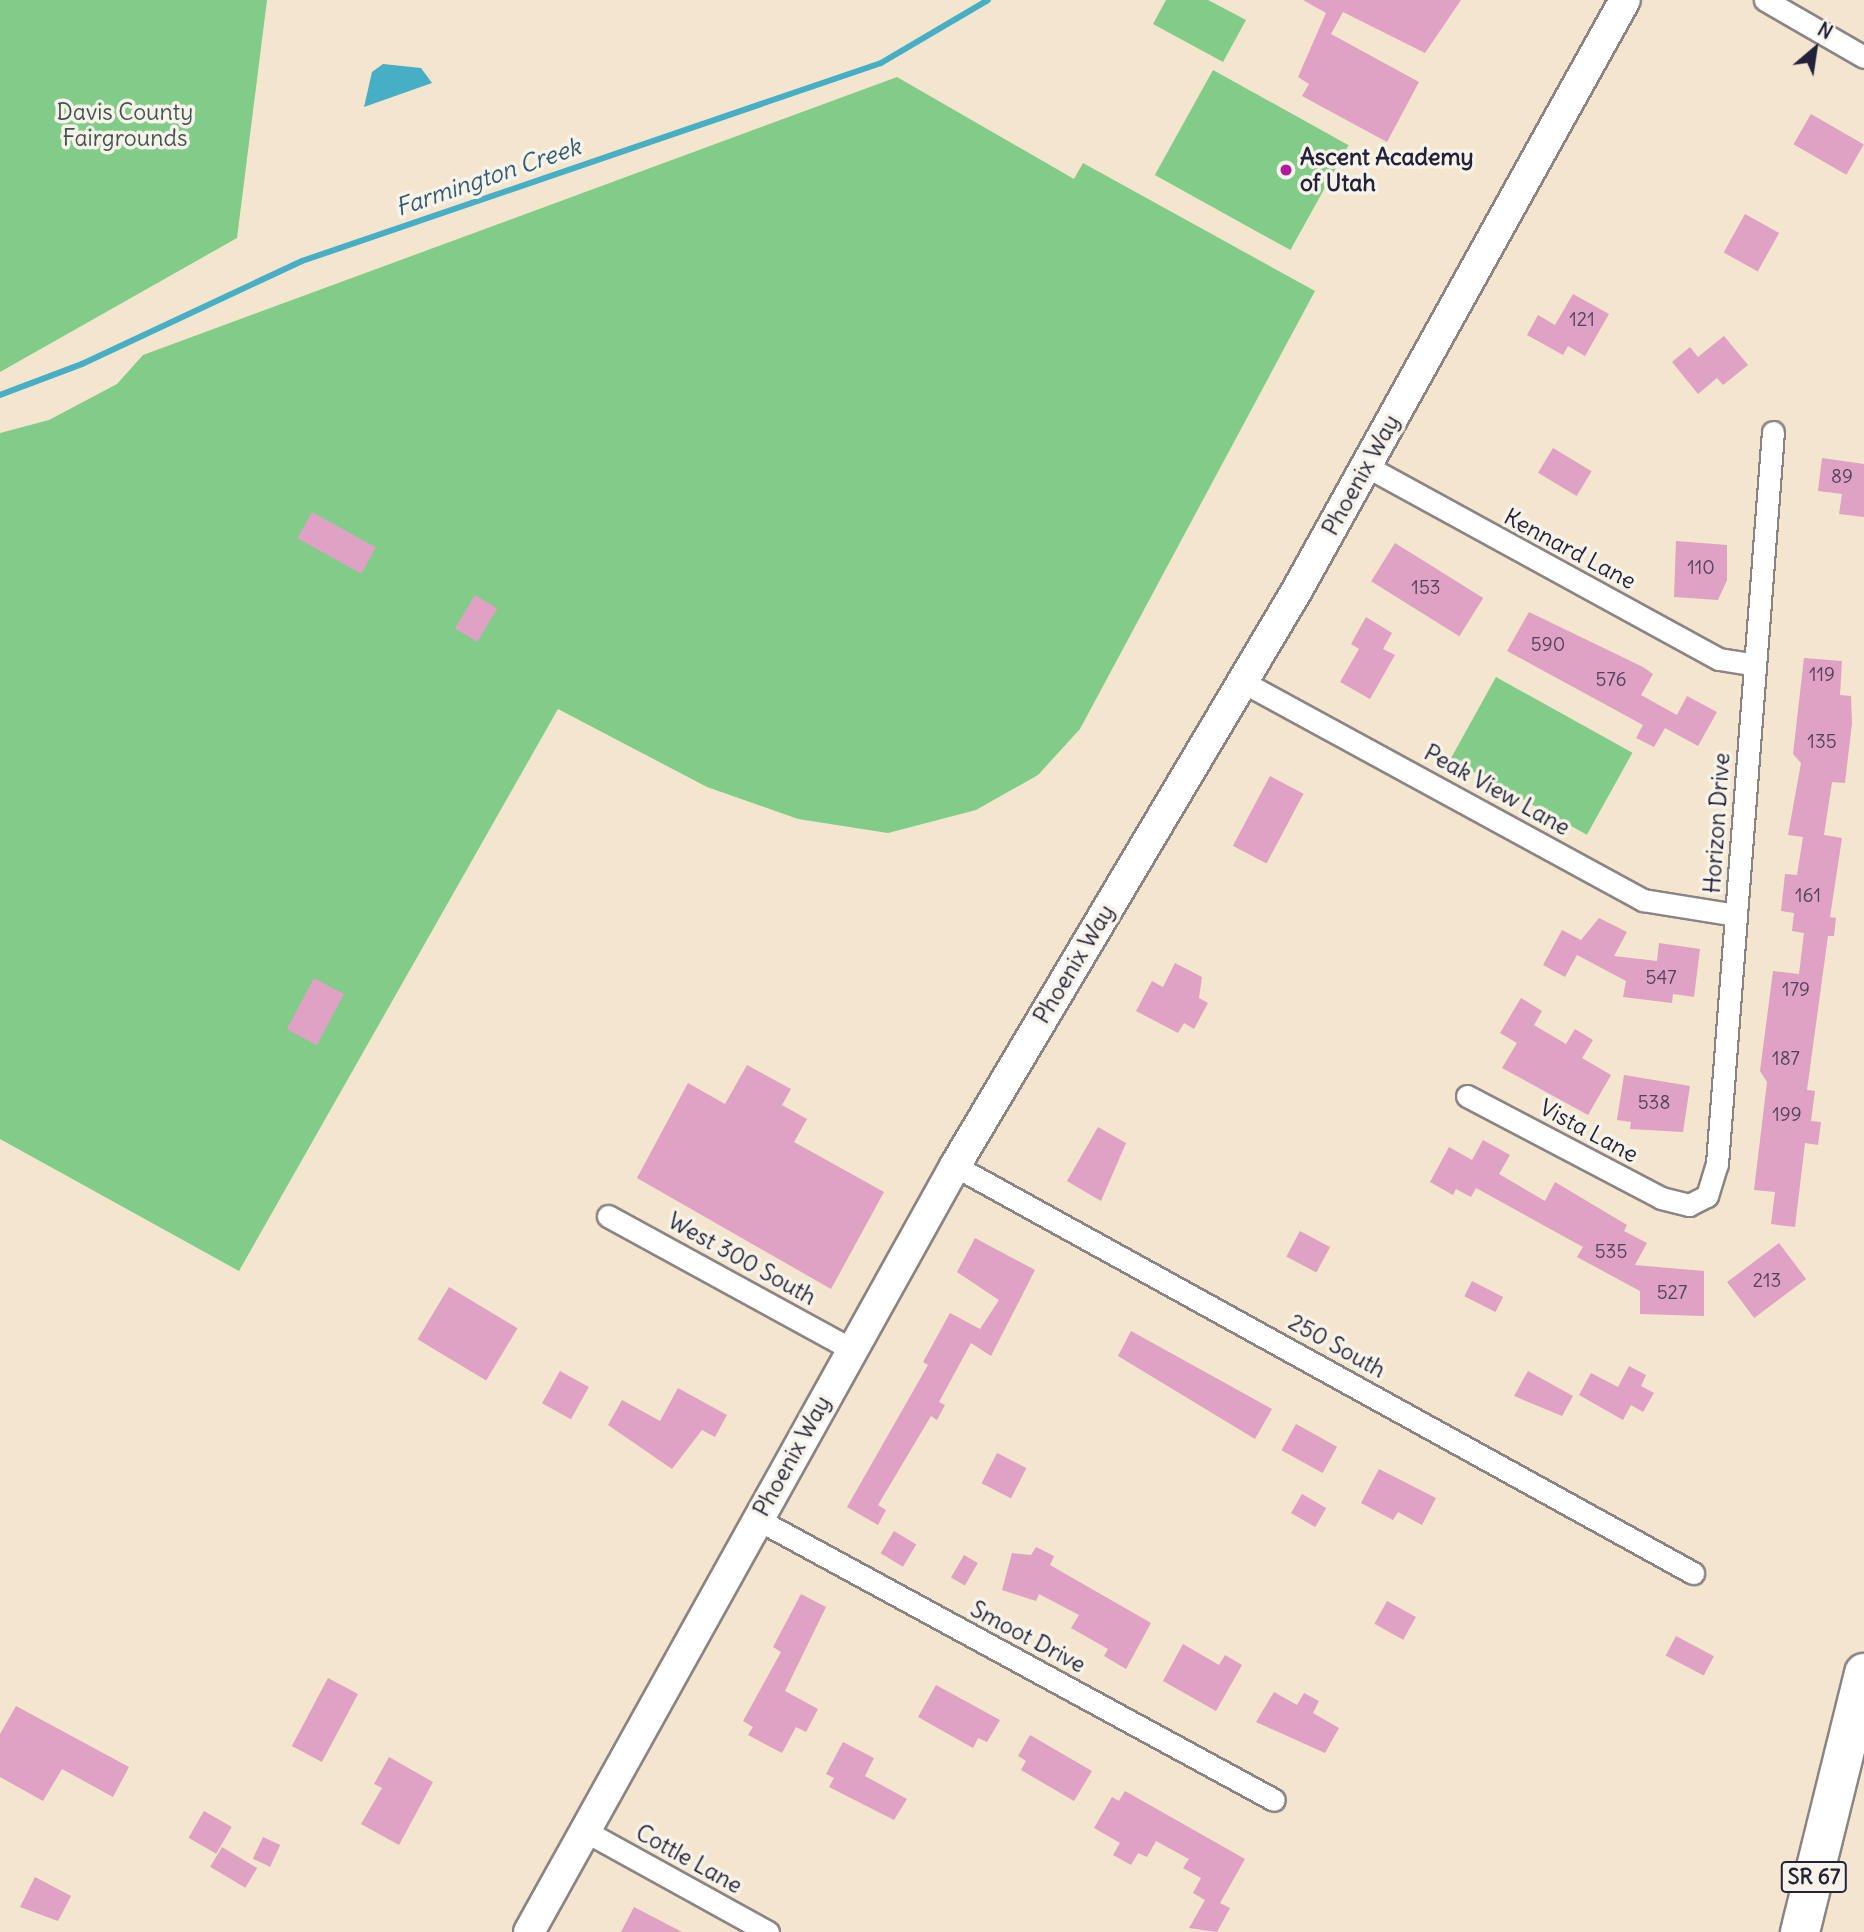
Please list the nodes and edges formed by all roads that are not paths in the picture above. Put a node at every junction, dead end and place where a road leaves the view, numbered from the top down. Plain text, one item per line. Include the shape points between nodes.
1 (1625, 0) edge
2 (1765, 0) edge
3 (1864, 57) edge
4 (1773, 432) dead end
5 (1366, 467) junction
6 (1755, 665) junction
7 (1244, 682) junction
8 (1736, 915) junction
9 (1467, 1096) dead end
10 (955, 1166) junction
11 (1689, 1205) joint
12 (608, 1216) dead end
13 (851, 1349) junction
14 (757, 1519) junction
15 (1693, 1573) dead end
16 (1864, 1673) edge
17 (1274, 1800) dead end
18 (585, 1831) junction
19 (529, 1932) edge
20 (768, 1932) edge
21 (1800, 1932) edge

1 - 5 street, Phoenix Way
2 - 3 street
4 - 6 street, Horizon Drive
5 - 6 street, Kennard Lane via 1719,659
5 - 7 street, Phoenix Way
6 - 8 street, Horizon Drive
7 - 8 street, Peak View Lane via 1643,900
7 - 10 street, Phoenix Way
8 - 11 street, Horizon Drive via 1717,1164 1707,1196
9 - 11 street, Vista Lane via 1661,1198
10 - 13 street, Phoenix Way
10 - 15 street, 250 South
12 - 13 street, West 300 South
13 - 14 street, Phoenix Way
14 - 17 street, Smoot Drive
14 - 18 street, Phoenix Way
16 - 21 highway, SR 67
18 - 19 street, Phoenix Way
18 - 20 street, Cottle Lane

